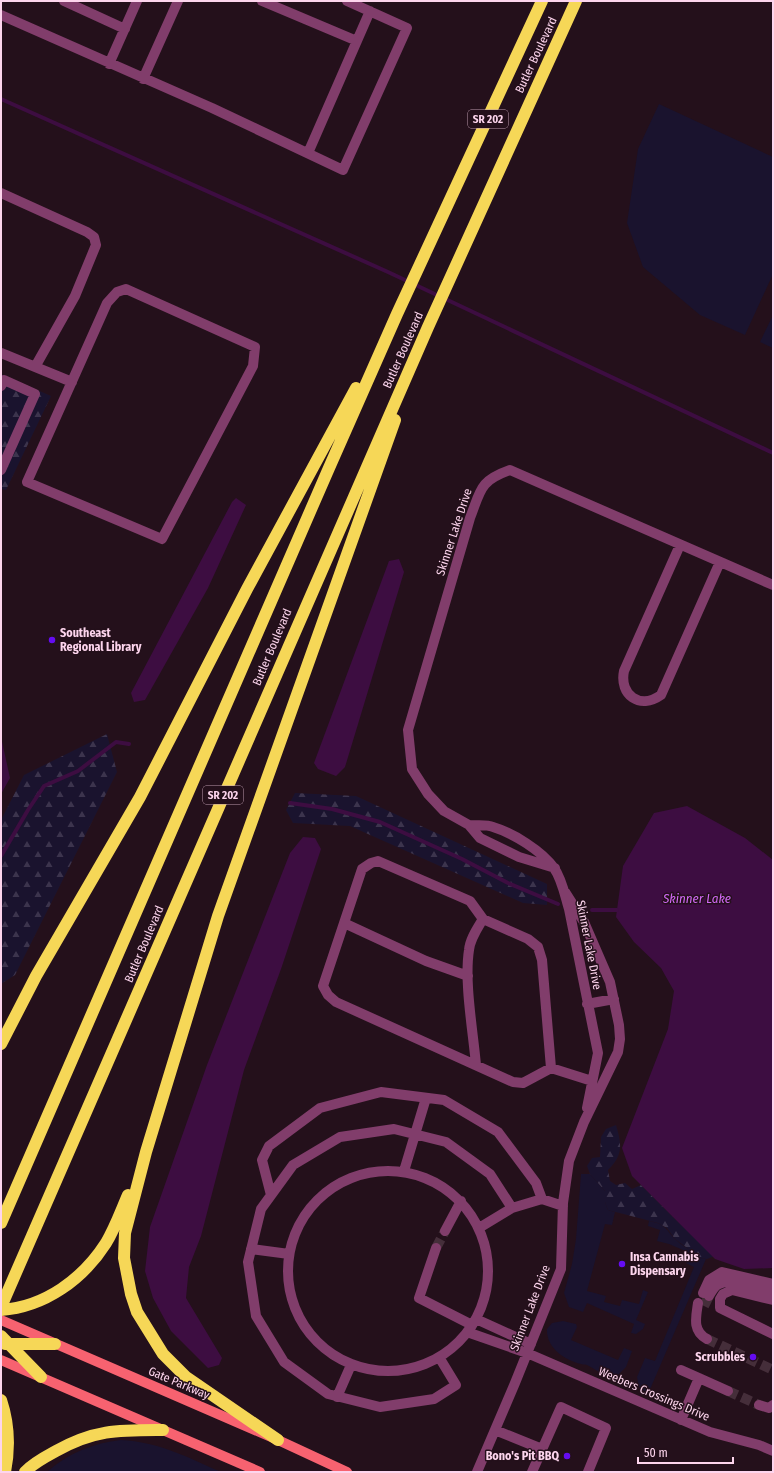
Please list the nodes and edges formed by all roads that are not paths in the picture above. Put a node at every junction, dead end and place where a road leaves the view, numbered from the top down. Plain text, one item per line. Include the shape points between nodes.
1 (64, 1) edge
2 (137, 1) edge
3 (178, 1) edge
4 (262, 1) edge
5 (348, 1) edge
6 (542, 1) edge
7 (576, 1) edge
8 (370, 11) junction
9 (1, 16) edge
10 (125, 29) junction
11 (357, 41) junction
12 (109, 64) junction
13 (143, 79) junction
14 (308, 153) junction
15 (1, 193) edge
16 (397, 314) junction
17 (428, 326) junction
18 (1, 353) edge
19 (35, 367) junction
20 (72, 382) junction
21 (1, 386) edge
22 (1, 470) edge
23 (680, 545) junction
24 (720, 562) junction
25 (773, 585) edge
26 (469, 825) junction
27 (555, 868) junction
28 (564, 892) junction
29 (483, 920) junction
30 (344, 923) junction
31 (468, 976) junction
32 (614, 999) junction
33 (587, 1004) junction
34 (1, 1044) edge
35 (476, 1065) junction
36 (551, 1068) junction
37 (592, 1081) junction
38 (426, 1098) junction
39 (584, 1122) junction
40 (416, 1134) junction
41 (146, 1152) junction
42 (404, 1171) junction
43 (271, 1195) junction
44 (542, 1199) junction
45 (461, 1201) junction
46 (563, 1206) junction
47 (512, 1208) junction
48 (1, 1223) edge
49 (479, 1228) junction
50 (445, 1231) tunnel mouth
51 (436, 1248) tunnel mouth
52 (251, 1249) junction
53 (289, 1254) junction
54 (773, 1284) edge
55 (773, 1292) edge
56 (773, 1300) edge
57 (701, 1304) tunnel mouth
58 (1, 1308) edge
59 (1, 1320) edge
60 (472, 1325) junction
61 (773, 1334) edge
62 (707, 1339) tunnel mouth
63 (3, 1341) edge
64 (55, 1344) junction
65 (529, 1348) junction
66 (439, 1357) junction
67 (1, 1360) edge
68 (351, 1365) junction
69 (681, 1370) dead end
70 (41, 1377) junction
71 (699, 1378) junction
72 (728, 1391) tunnel mouth
73 (337, 1397) junction
74 (1, 1400) edge
75 (759, 1405) tunnel mouth
76 (773, 1405) edge
77 (681, 1420) junction
78 (163, 1430) junction
79 (495, 1430) junction
80 (551, 1430) junction
81 (602, 1438) junction
82 (278, 1440) junction
83 (542, 1449) junction
84 (773, 1452) edge
85 (5, 1472) edge
86 (25, 1472) edge
87 (260, 1472) edge
88 (347, 1472) edge
89 (476, 1472) edge
90 (532, 1472) edge
91 (537, 1472) edge
92 (583, 1472) edge
93 (588, 1472) edge

1 - 10 street
2 - 10 street
3 - 13 street
4 - 11 street
5 - 8 street
6 - 16 highway, Butler Boulevard / SR 202
7 - 17 highway, Butler Boulevard / SR 202
8 - 11 street
8 - 14 street via 407,28 343,170
9 - 12 street
10 - 12 street
11 - 14 street
12 - 13 street
13 - 14 street
15 - 19 street via 87,232 94,237 96,245 75,296
16 - 34 highway via 247,589 140,797 36,976
16 - 48 highway, Butler Boulevard / SR 202
17 - 41 highway via 218,916
17 - 58 highway, Butler Boulevard / SR 202
18 - 19 street
19 - 20 street
20 - 20 street via 27,482 162,539 253,366 255,347 126,289 117,292 107,303
21 - 22 street via 4,380 35,394
23 - 24 street, Skinner Lake Drive
23 - 24 street via 624,670 623,685 633,698 649,701 661,695
23 - 26 street, Skinner Lake Drive via 510,470 493,476 483,486 470,518 408,730 412,769 428,794 444,811
24 - 25 street, Skinner Lake Drive
26 - 27 street, Skinner Lake Drive via 480,838 519,857
26 - 27 street, Skinner Lake Drive via 493,826 531,845
27 - 28 street, Skinner Lake Drive
28 - 32 street, Skinner Lake Drive via 584,922 610,982
28 - 33 street, Skinner Lake Drive
29 - 30 street via 470,901 378,861 362,869
29 - 31 street via 469,950
29 - 36 street via 528,939 538,947 542,960
30 - 31 street via 426,961
30 - 35 street via 323,986 328,995 336,1002
31 - 35 street
32 - 33 street, Skinner Lake Drive
32 - 39 street, Skinner Lake Drive via 619,1025 618,1052
33 - 37 street, Skinner Lake Drive via 598,1053
35 - 36 street via 513,1082 524,1083
36 - 37 street
37 - 39 street, Skinner Lake Drive
38 - 40 street
38 - 43 street via 381,1092 320,1108 269,1146 262,1160
38 - 44 street via 444,1100 498,1132 536,1183
39 - 46 street, Skinner Lake Drive via 570,1161
40 - 42 street
40 - 43 street via 394,1128 340,1137 293,1165
40 - 47 street via 446,1142 490,1174
41 - 58 highway via 110,1235 94,1260 79,1276 42,1300 22,1306
41 - 82 highway via 125,1233 126,1277 137,1312 163,1354 186,1378
42 - 45 street via 435,1181
42 - 53 street via 373,1171 336,1185 317,1199 299,1225
43 - 52 street via 261,1209
44 - 46 street
44 - 47 street
45 - 49 street
45 - 50 street
46 - 65 street, Skinner Lake Drive via 561,1269
47 - 49 street
49 - 60 street via 487,1250 488,1274 485,1297
51 - 60 street via 419,1298
52 - 53 street
52 - 73 street via 248,1262 256,1316 284,1362 328,1394
53 - 68 street via 288,1282 295,1308 308,1332 327,1351
54 - 55 street via 722,1272 709,1280 706,1295 719,1283 729,1281
56 - 61 street via 732,1290 723,1294 719,1304 720,1308
57 - 62 street via 696,1327
59 - 64 main road, Gate Parkway
60 - 65 street
60 - 65 street
60 - 66 street via 455,1346
63 - 64 highway
63 - 70 highway
64 - 82 main road, Gate Parkway
65 - 77 street, Weebers Crossings Drive
65 - 79 street, Skinner Lake Drive
66 - 68 street via 404,1370 381,1371
66 - 73 street via 456,1384 434,1399 380,1407
67 - 70 main road
68 - 73 street
69 - 71 street
70 - 78 main road
71 - 72 street
71 - 77 street
74 - 85 highway via 8,1427
75 - 76 street via 769,1408
77 - 84 street, Weebers Crossings Drive via 710,1432 759,1445
78 - 86 highway via 112,1430 81,1438 42,1458
78 - 87 main road
79 - 83 street
79 - 89 street, Skinner Lake Drive
80 - 81 street via 560,1407 606,1428
80 - 83 street
80 - 91 street via 552,1438
81 - 92 street via 595,1442
81 - 93 street
82 - 88 main road, Gate Parkway
83 - 90 street

